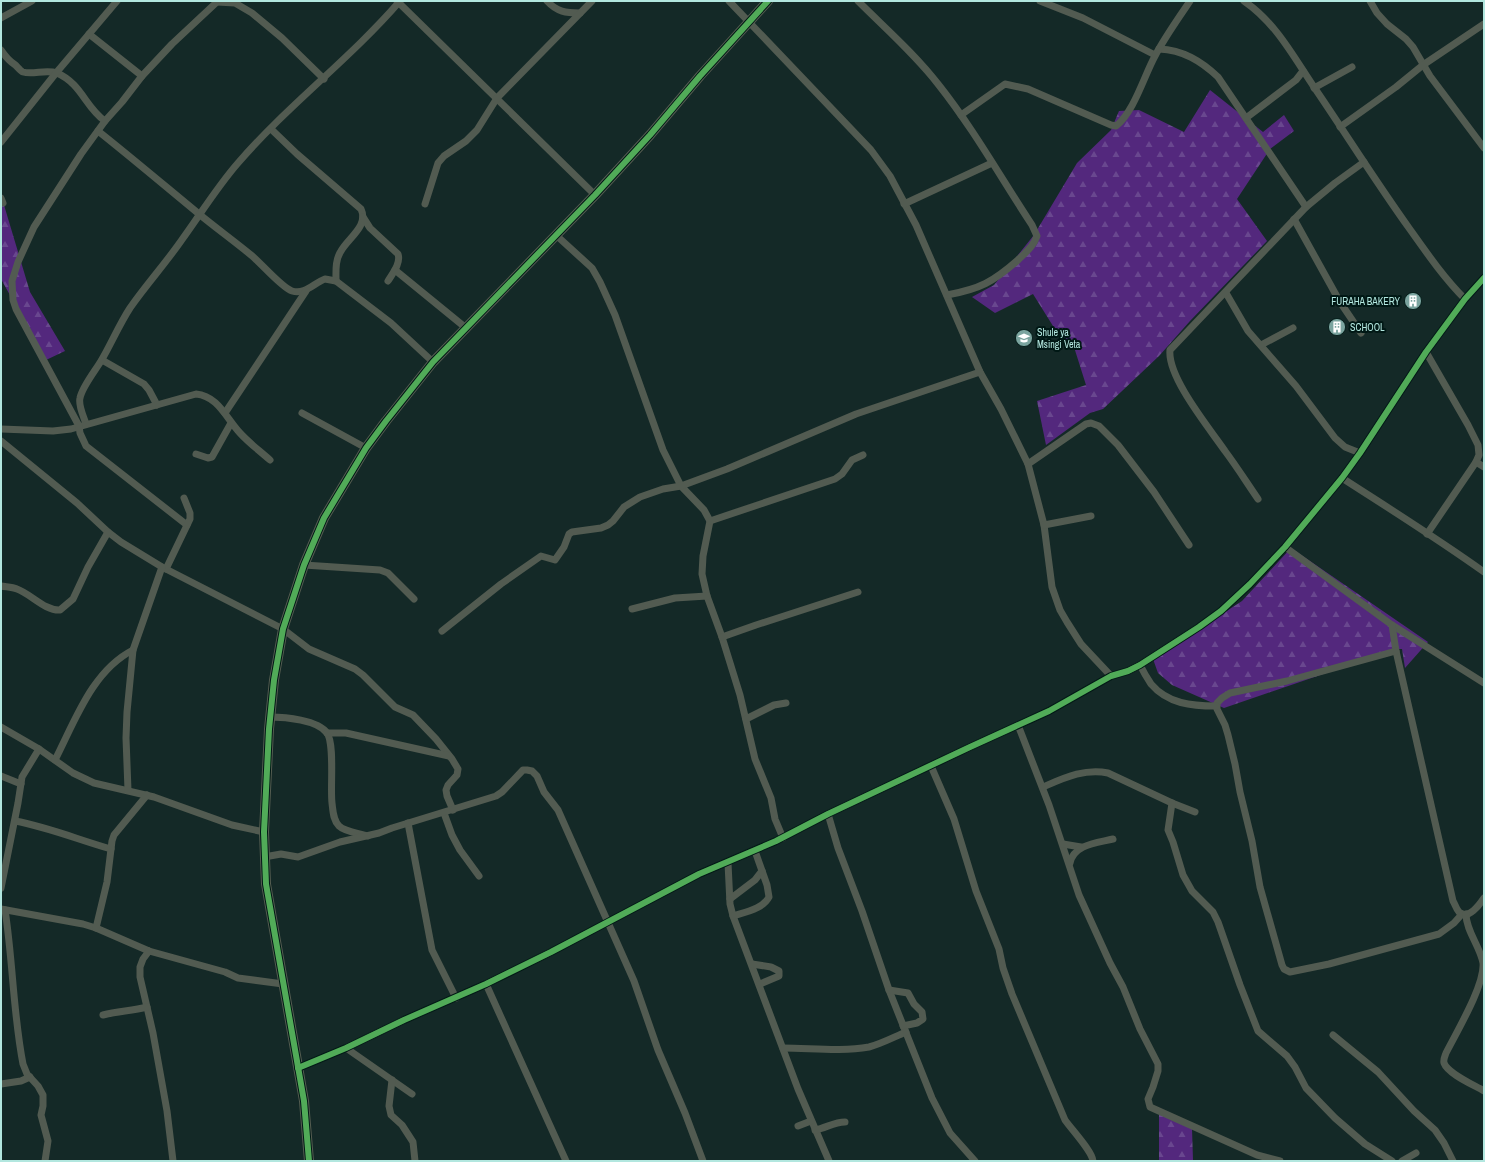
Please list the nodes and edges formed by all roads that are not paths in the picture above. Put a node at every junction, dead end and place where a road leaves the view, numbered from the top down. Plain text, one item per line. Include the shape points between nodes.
1 (32, 1) edge
2 (117, 1) edge
3 (547, 1) edge
4 (592, 1) edge
5 (729, 1) edge
6 (768, 1) edge
7 (858, 1) edge
8 (1040, 1) edge
9 (1190, 1) edge
10 (1244, 1) edge
11 (1370, 1) edge
12 (218, 2) edge
13 (399, 2) edge
14 (239, 4) edge
15 (580, 13) junction
16 (1, 18) edge
17 (749, 23) junction
18 (1484, 24) edge
19 (89, 34) junction
20 (1, 50) edge
21 (1157, 52) junction
22 (1423, 64) junction
23 (1352, 66) dead end
24 (1303, 71) junction
25 (56, 73) junction
26 (142, 76) junction
27 (324, 79) junction
28 (1314, 88) junction
29 (497, 98) junction
30 (961, 115) junction
31 (1246, 118) junction
32 (105, 121) junction
33 (1340, 127) junction
34 (271, 129) junction
35 (98, 131) junction
36 (1, 142) edge
37 (1484, 148) edge
38 (1364, 162) junction
39 (992, 163) junction
40 (595, 195) junction
41 (425, 204) dead end
42 (904, 204) junction
43 (1306, 207) junction
44 (200, 215) junction
45 (363, 217) junction
46 (1294, 220) junction
47 (557, 236) junction
48 (395, 270) junction
49 (1484, 278) edge
50 (336, 281) junction
51 (388, 281) dead end
52 (306, 290) junction
53 (1226, 293) junction
54 (947, 295) junction
55 (1465, 299) junction
56 (466, 328) junction
57 (1293, 328) dead end
58 (1361, 333) dead end
59 (1261, 345) junction
60 (1426, 352) junction
61 (102, 360) junction
62 (433, 362) junction
63 (980, 372) junction
64 (157, 405) junction
65 (225, 413) junction
66 (302, 413) dead end
67 (231, 423) junction
68 (83, 425) junction
69 (1, 429) edge
70 (1, 441) edge
71 (366, 448) junction
72 (1360, 453) junction
73 (196, 454) dead end
74 (863, 455) dead end
75 (270, 460) dead end
76 (1476, 462) junction
77 (1028, 464) junction
78 (1484, 467) edge
79 (1342, 478) junction
80 (680, 486) junction
81 (184, 498) dead end
82 (1258, 499) dead end
83 (1091, 516) dead end
84 (710, 520) junction
85 (187, 525) junction
86 (1044, 525) junction
87 (108, 532) junction
88 (1427, 534) junction
89 (1189, 545) dead end
90 (1285, 547) junction
91 (304, 564) junction
92 (164, 568) junction
93 (1484, 572) edge
94 (1, 586) edge
95 (858, 592) dead end
96 (707, 596) junction
97 (414, 599) dead end
98 (632, 609) dead end
99 (1392, 624) junction
100 (283, 629) junction
101 (442, 631) dead end
102 (722, 637) junction
103 (133, 650) junction
104 (1396, 651) junction
105 (1140, 665) junction
106 (1111, 676) junction
107 (1484, 683) edge
108 (786, 703) dead end
109 (1216, 706) junction
110 (270, 716) junction
111 (746, 719) junction
112 (1018, 725) junction
113 (1, 727) edge
114 (327, 733) junction
115 (39, 749) junction
116 (449, 756) junction
117 (56, 760) junction
118 (931, 766) junction
119 (1, 776) edge
120 (21, 784) junction
121 (1042, 787) junction
122 (128, 790) junction
123 (147, 795) junction
124 (1172, 803) junction
125 (453, 810) junction
126 (1195, 812) dead end
127 (444, 813) junction
128 (828, 814) junction
129 (15, 821) junction
130 (408, 823) junction
131 (264, 832) junction
132 (368, 836) junction
133 (783, 838) junction
134 (1113, 839) dead end
135 (1063, 844) junction
136 (1081, 847) junction
137 (111, 849) junction
138 (755, 851) junction
139 (264, 856) junction
140 (728, 863) junction
141 (1070, 863) junction
142 (762, 871) junction
143 (479, 876) dead end
144 (1, 888) edge
145 (1484, 898) edge
146 (730, 899) junction
147 (3, 910) edge
148 (1464, 914) junction
149 (733, 916) junction
150 (608, 922) junction
151 (96, 928) junction
152 (149, 951) junction
153 (752, 964) junction
154 (283, 984) junction
155 (486, 984) junction
156 (760, 984) junction
157 (889, 990) junction
158 (456, 998) junction
159 (147, 1007) junction
160 (103, 1015) dead end
161 (904, 1029) junction
162 (1333, 1035) dead end
163 (346, 1048) junction
164 (783, 1048) junction
165 (298, 1068) junction
166 (30, 1077) junction
167 (392, 1080) junction
168 (1, 1084) edge
169 (1484, 1091) edge
170 (412, 1094) dead end
171 (811, 1121) junction
172 (845, 1122) dead end
173 (798, 1126) dead end
174 (815, 1130) junction
175 (1416, 1153) dead end
176 (45, 1161) edge
177 (173, 1161) edge
178 (309, 1161) edge
179 (415, 1161) edge
180 (566, 1161) edge
181 (703, 1161) edge
182 (829, 1161) edge
183 (974, 1161) edge
184 (1093, 1161) edge
185 (1280, 1161) edge
186 (1392, 1161) edge
187 (1402, 1161) edge
188 (1453, 1161) edge

1 - 16 street
2 - 19 street
3 - 15 street via 562,12
4 - 15 street
5 - 17 street
6 - 17 street
7 - 30 street via 938,83
8 - 21 street
9 - 21 street
10 - 24 street via 1270,22
11 - 22 street via 1387,24 1406,39
12 - 14 street
12 - 26 street
13 - 27 street
13 - 29 street
14 - 27 street via 282,38
15 - 29 street
17 - 40 street
17 - 42 street via 871,150 890,176
18 - 22 street
19 - 25 street
19 - 26 street
20 - 25 street via 8,60 23,72
21 - 30 street via 1135,99 1116,126 1028,89 1005,84
21 - 31 street via 1170,50 1182,53 1207,67 1218,77
22 - 33 street
22 - 37 street
23 - 28 street
24 - 28 street
24 - 31 street via 1292,83
25 - 32 street via 76,87 95,113
25 - 36 street
26 - 32 street
27 - 34 street via 293,105
28 - 33 street
29 - 40 street
29 - 41 street via 477,130 438,163
30 - 39 street
31 - 43 street
32 - 35 street
33 - 38 street
34 - 44 street via 238,163
34 - 45 street via 359,205
35 - 44 street
35 - 68 street via 34,226 12,281 16,309
38 - 43 street
38 - 55 street via 1420,242
39 - 42 street
39 - 54 street via 1032,225 1037,236 1034,245 999,277 987,284
40 - 47 street
42 - 54 street via 916,224
43 - 46 street
44 - 52 street via 262,264 287,289 298,292
44 - 61 street via 130,308
45 - 48 street via 370,228 400,257
45 - 50 street via 360,227 340,251
46 - 53 street
46 - 58 street via 1340,302
47 - 56 street
47 - 80 street via 592,268 600,282 615,315 663,450
48 - 51 street
48 - 56 street
49 - 55 street
50 - 52 street via 325,279
50 - 62 street via 391,323
52 - 65 street
53 - 59 street via 1248,330
53 - 82 street via 1170,350 1170,355 1193,406
54 - 63 street
55 - 60 street
56 - 62 street
57 - 59 street
59 - 72 street via 1335,438 1345,447
60 - 72 street
60 - 76 street via 1478,445 1479,455
61 - 64 street via 144,384
61 - 68 street via 80,399
62 - 71 street
63 - 77 street
63 - 80 street via 856,414 727,469
64 - 65 street via 196,394 204,395
64 - 68 street
65 - 67 street
66 - 71 street
67 - 73 street via 212,457
67 - 75 street
68 - 69 street via 53,431
68 - 85 street via 82,440 89,449
70 - 87 street
71 - 91 street via 324,518
72 - 79 street
74 - 84 street via 852,460 835,479
76 - 78 street
76 - 88 street
77 - 86 street
77 - 89 street via 1086,424 1099,426 1135,465
79 - 88 street
79 - 90 street
80 - 84 street via 704,510
80 - 101 street via 652,493 629,503 614,521 601,528 572,532 556,560 541,556
81 - 85 street via 190,516
83 - 86 street
84 - 96 street via 702,574
85 - 92 street
86 - 106 street via 1050,579 1060,610 1081,644
87 - 92 street
87 - 94 street via 73,599 60,610 49,608 15,588
88 - 93 street
90 - 99 street
90 - 105 street via 1221,611
91 - 97 street via 380,570 388,573
91 - 100 street
92 - 100 street
92 - 103 street
95 - 102 street
96 - 98 street via 675,598
96 - 102 street
99 - 104 street
99 - 107 street
100 - 110 street
100 - 116 street via 309,649 363,675 395,707 418,719
102 - 111 street
103 - 117 street via 112,664 89,693
103 - 122 street via 126,712
104 - 109 street via 1230,694 1218,701
104 - 148 street via 1451,893 1457,909
105 - 106 street
105 - 109 street via 1150,683 1168,697 1181,704
106 - 112 street via 1049,711
108 - 111 street via 774,705
109 - 148 street via 1228,735 1260,886 1284,970 1294,972 1439,934
110 - 114 street via 299,719
110 - 131 street
111 - 133 street via 755,759
112 - 118 street
112 - 121 street
113 - 115 street
114 - 116 street via 357,735
114 - 132 street via 331,746 334,817 341,828
115 - 117 street
115 - 120 street via 25,770
116 - 125 street via 458,773 446,790
117 - 122 street via 73,773 94,783
118 - 128 street
118 - 184 street via 954,819 976,891 999,948 1012,994 1065,1120 1091,1154
119 - 120 street
120 - 129 street
121 - 124 street via 1080,773 1097,771 1108,773
121 - 135 street
122 - 123 street
123 - 131 street via 232,825
123 - 137 street via 114,835
124 - 126 street
124 - 186 street via 1168,830 1183,875 1192,891 1213,912 1218,922 1256,1027 1292,1062 1306,1088 1335,1118 1365,1144
125 - 127 street
125 - 150 street via 496,796 523,770 532,771 558,810
127 - 130 street
127 - 143 street via 460,850
128 - 133 street
128 - 157 street
129 - 137 street
129 - 144 street
130 - 132 street
130 - 158 street via 432,950
131 - 139 street
132 - 139 street via 340,842 298,857 281,854
133 - 138 street
134 - 136 street
135 - 136 street
135 - 141 street
136 - 141 street via 1073,853
137 - 151 street via 107,882
138 - 140 street
138 - 142 street
139 - 154 street via 266,884
140 - 146 street
140 - 150 street via 699,874
141 - 185 street via 1079,895 1158,1064 1148,1099 1150,1107 1257,1155
142 - 146 street via 756,880
142 - 149 street via 770,893 767,900 753,909
145 - 148 street via 1475,910
146 - 149 street
147 - 151 street
147 - 166 street via 9,934 21,1054 25,1070
148 - 169 street via 1475,940 1483,971 1444,1062 1446,1067 1457,1075
149 - 153 street
150 - 155 street
150 - 181 street via 634,981 658,1050
151 - 152 street
152 - 154 street via 238,978
152 - 159 street via 140,966
153 - 156 street
153 - 156 street via 779,971 778,976
154 - 165 street
155 - 158 street
155 - 180 street
156 - 164 street
157 - 161 street
157 - 161 street via 908,993 923,1016 921,1021
158 - 163 street
159 - 160 street
159 - 177 street via 167,1111
161 - 164 street via 868,1047 837,1050
161 - 183 street via 946,1127
162 - 188 street via 1378,1072 1435,1130
163 - 165 street
163 - 167 street
164 - 171 street
165 - 178 street via 304,1101
166 - 168 street via 24,1081
166 - 176 street via 43,1095 41,1115 48,1141
167 - 170 street
167 - 179 street via 389,1106 391,1115 402,1125 413,1142
171 - 173 street
171 - 174 street
172 - 174 street
174 - 182 street
175 - 187 street

